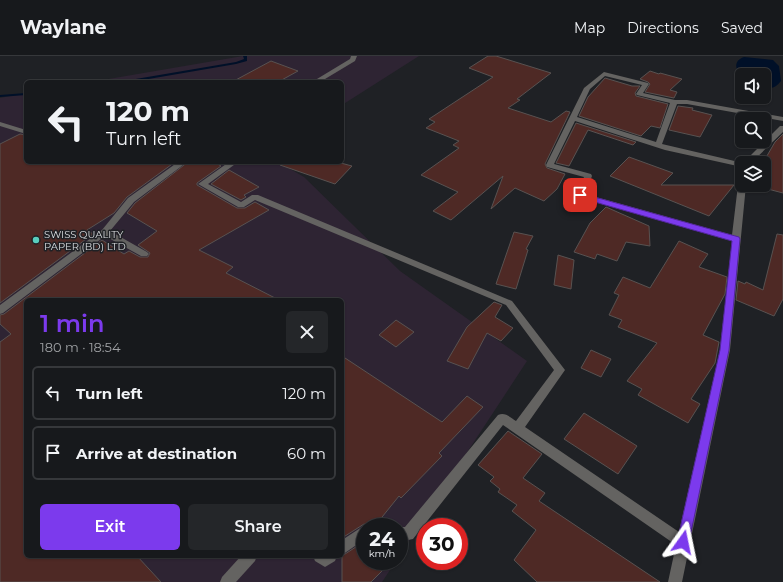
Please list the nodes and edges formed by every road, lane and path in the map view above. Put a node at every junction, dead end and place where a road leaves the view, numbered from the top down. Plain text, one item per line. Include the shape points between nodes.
1 (354, 56) edge
2 (318, 80) edge
3 (674, 102) junction
4 (573, 118) junction
5 (783, 119) edge
6 (0, 124) edge
7 (783, 128) edge
8 (24, 131) edge
9 (658, 145) junction
10 (754, 156) edge
11 (735, 163) edge
12 (180, 164) edge
13 (231, 164) edge
14 (741, 192) edge
15 (105, 232) junction
16 (736, 239) junction
17 (144, 254) dead end
18 (0, 310) edge
19 (517, 429) junction
20 (408, 534) edge
21 (356, 538) edge
22 (683, 542) junction
23 (344, 547) edge
24 (248, 558) edge
25 (227, 582) edge
26 (675, 582) edge

1 - 2 street via 353,60
3 - 4 street via 639,94 646,84 604,74 587,88
3 - 5 street via 687,102
3 - 9 street
4 - 9 street
4 - 16 street via 550,165 588,176 580,195
6 - 8 street
7 - 10 street
9 - 11 street
12 - 15 street via 131,200
13 - 19 street via 202,184 241,205 255,197 509,303 560,370
14 - 16 street
15 - 17 street
15 - 18 street
16 - 22 street via 725,350
19 - 20 street via 502,418
19 - 22 street
21 - 23 street
22 - 26 street
24 - 25 street

